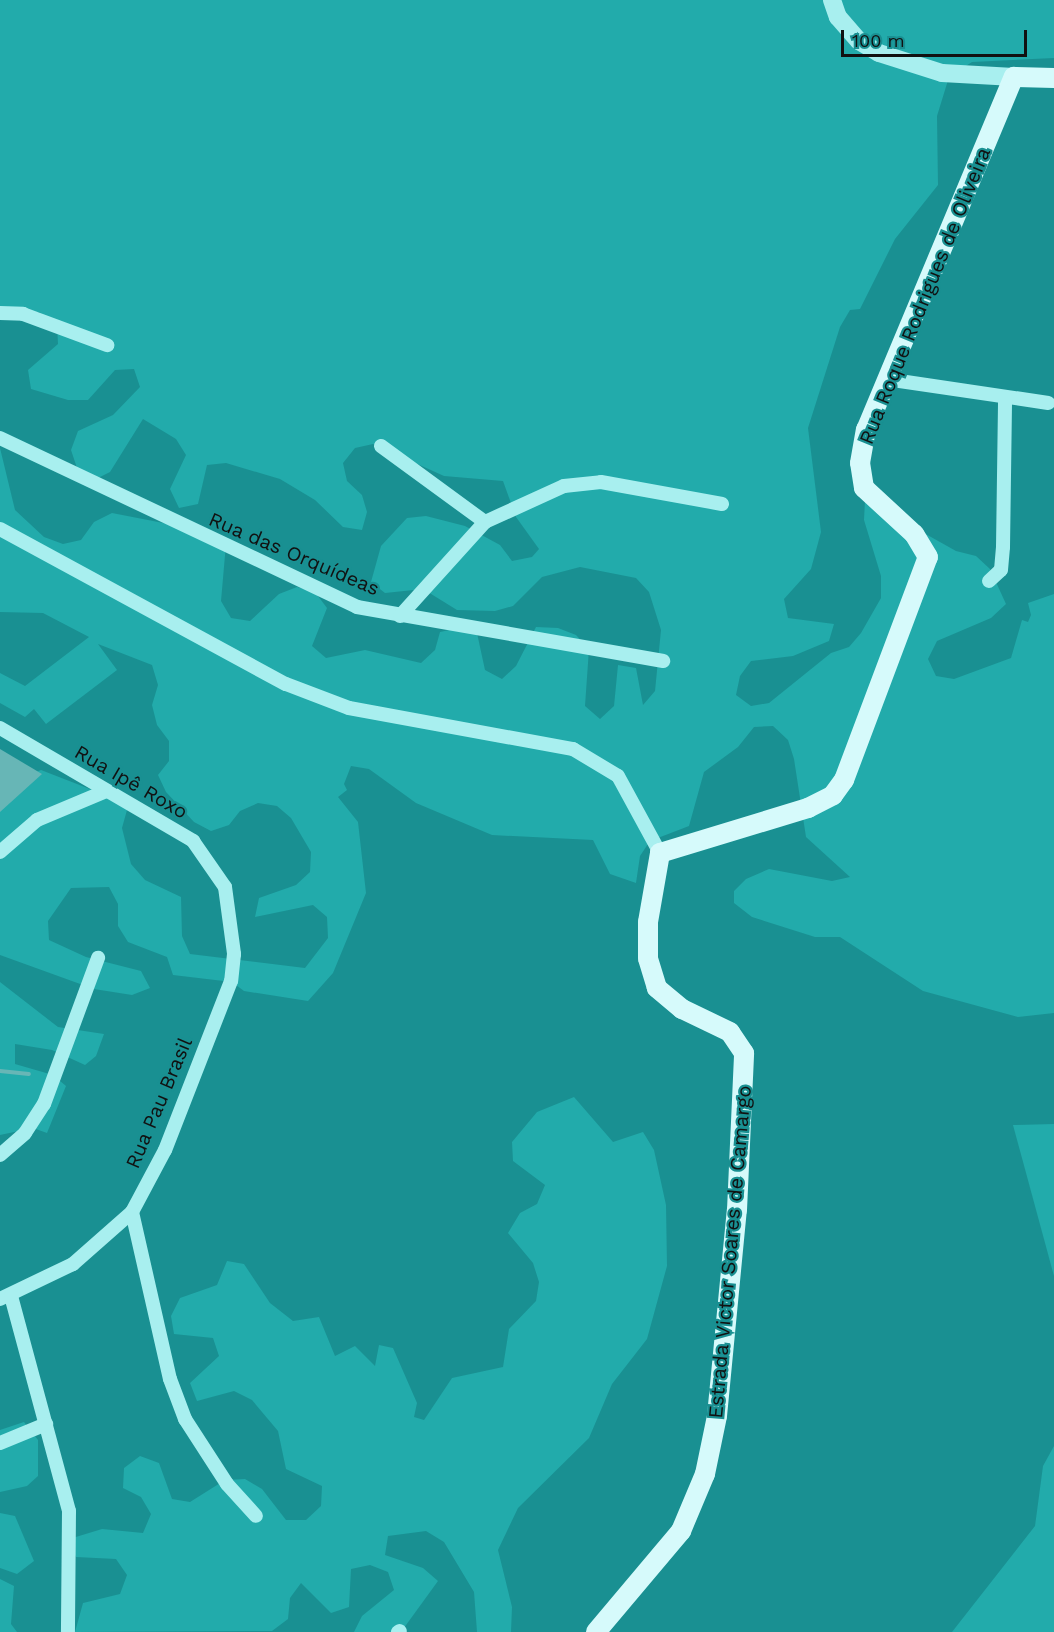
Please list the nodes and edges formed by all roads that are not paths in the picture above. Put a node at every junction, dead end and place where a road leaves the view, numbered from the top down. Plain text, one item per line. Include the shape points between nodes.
1 (832, 0) edge
2 (1014, 77) junction
3 (1054, 78) edge
4 (0, 313) edge
5 (107, 345) dead end
6 (886, 379) junction
7 (1005, 398) junction
8 (1048, 403) dead end
9 (0, 438) edge
10 (381, 446) dead end
11 (722, 504) dead end
12 (485, 522) junction
13 (0, 529) edge
14 (989, 581) dead end
15 (400, 616) junction
16 (663, 661) dead end
17 (0, 728) edge
18 (106, 791) junction
19 (0, 852) edge
20 (660, 853) junction
21 (225, 887) joint
22 (98, 958) dead end
23 (0, 1155) edge
24 (132, 1212) junction
25 (6, 1298) edge
26 (46, 1424) junction
27 (0, 1443) edge
28 (256, 1516) dead end
29 (68, 1632) edge
30 (596, 1632) edge

1 - 2 street via 838,17 859,41 879,53 942,73
2 - 3 main road
2 - 6 main road, Rua Roque Rodrigues de Oliveira via 939,267
4 - 5 street via 23,314
6 - 7 street
6 - 20 main road, Rua Roque Rodrigues de Oliveira via 861,447 861,479 869,496 914,534 928,557 844,780 833,795 808,808
7 - 8 street
7 - 14 street via 1003,547 1000,570
9 - 15 street, Rua das Orquídeas via 342,600
10 - 12 street
11 - 12 street via 579,483
12 - 15 street
13 - 20 street via 286,684 338,704 573,749 618,776
15 - 16 street, Rua das Orquídeas
17 - 18 street, Rua Ipê Roxo
18 - 19 street via 37,820
18 - 21 street, Rua Ipê Roxo via 193,841
20 - 30 main road, Estrada Victor Soares de Camargo via 648,922 648,958 657,988 682,1008 730,1032 744,1053 737,1210 717,1416 705,1474 681,1531
21 - 24 street, Rua Pau Brasil via 234,938 231,981 165,1150
22 - 23 street via 44,1104
24 - 25 street, Rua Pau Brasil via 73,1264
24 - 28 street via 170,1379 185,1419 227,1484
25 - 26 street
26 - 27 street
26 - 29 street via 69,1511

